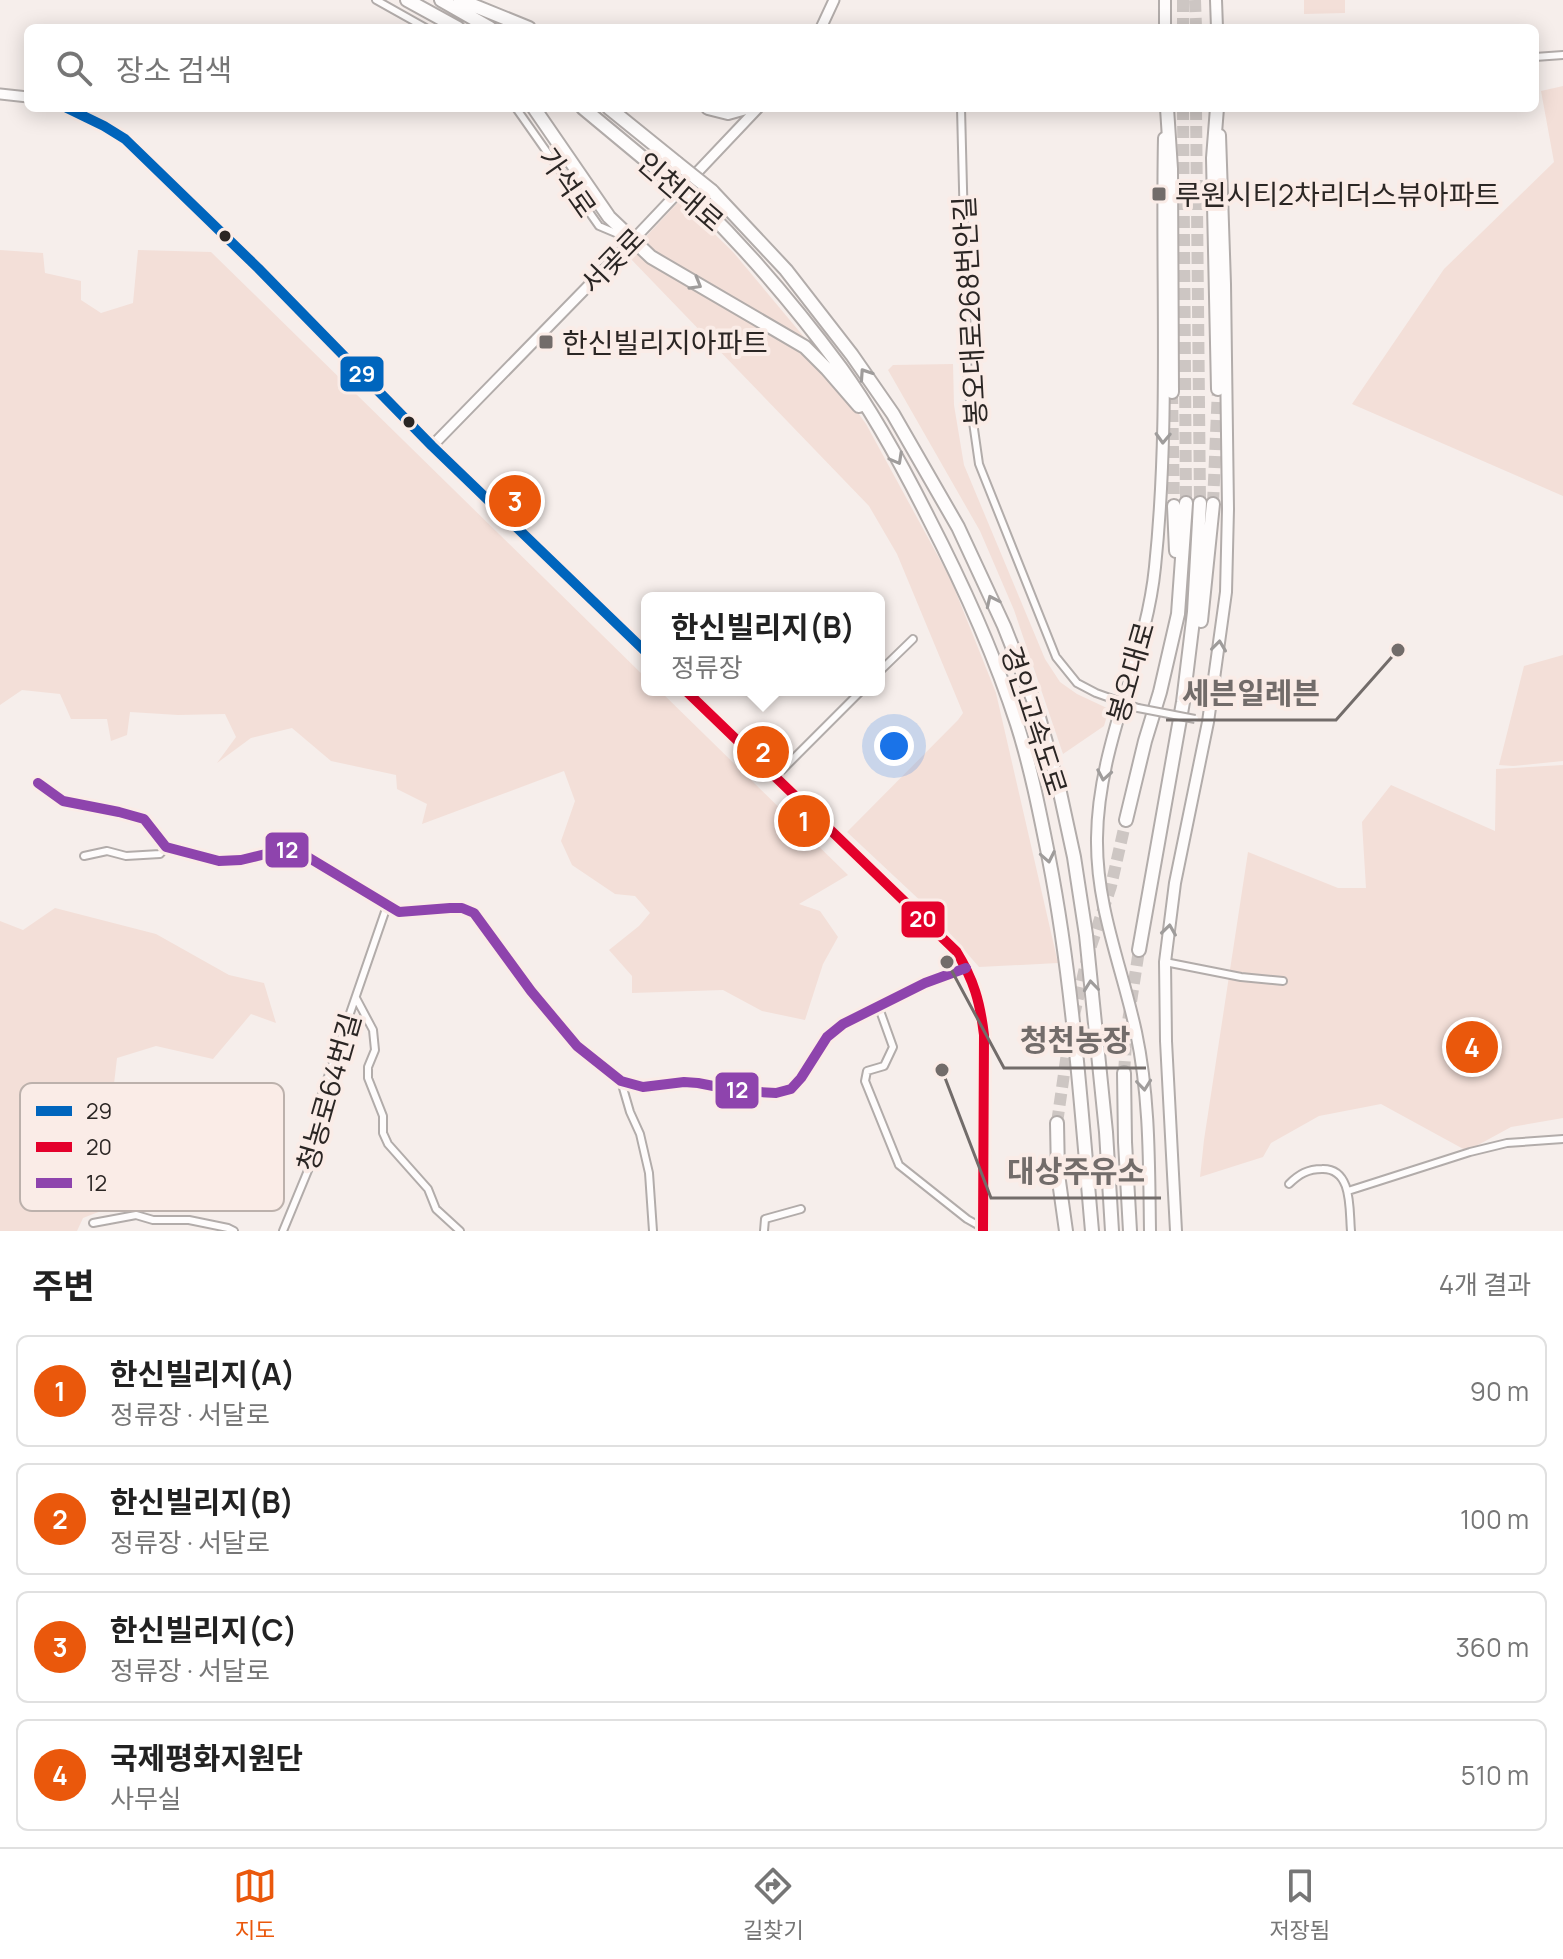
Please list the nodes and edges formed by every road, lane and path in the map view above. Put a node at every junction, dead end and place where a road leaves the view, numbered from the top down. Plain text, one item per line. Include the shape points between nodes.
1 (376, 0) edge
2 (407, 0) edge
3 (441, 0) edge
4 (460, 0) edge
5 (834, 0) edge
6 (1165, 0) edge
7 (1216, 0) edge
8 (431, 13) junction
9 (419, 24) edge
10 (443, 24) edge
11 (451, 24) edge
12 (483, 24) edge
13 (519, 24) edge
14 (825, 24) edge
15 (1165, 24) edge
16 (1217, 24) edge
17 (1563, 55) edge
18 (1539, 57) edge
19 (0, 94) edge
20 (24, 97) edge
21 (75, 112) edge
22 (519, 112) edge
23 (537, 112) edge
24 (588, 112) edge
25 (614, 112) edge
26 (754, 112) edge
27 (961, 112) edge
28 (1166, 112) edge
29 (1166, 112) edge
30 (1218, 112) edge
31 (1218, 112) edge
32 (633, 240) junction
33 (786, 270) joint
34 (772, 281) joint
35 (1218, 389) tunnel mouth
36 (1172, 392) tunnel mouth
37 (878, 424) junction
38 (432, 446) junction
39 (1207, 504) tunnel mouth
40 (1180, 505) tunnel mouth
41 (913, 639) dead end
42 (641, 647) edge
43 (885, 666) edge
44 (691, 696) edge
45 (856, 696) edge
46 (1122, 701) junction
47 (1208, 722) junction
48 (775, 777) junction
49 (38, 783) dead end
50 (1126, 820) tunnel mouth
51 (166, 847) junction
52 (84, 856) dead end
53 (387, 906) junction
54 (1139, 950) tunnel mouth
55 (1165, 962) junction
56 (966, 968) junction
57 (1283, 981) dead end
58 (356, 998) junction
59 (879, 1008) junction
60 (1124, 1073) tunnel mouth
61 (621, 1081) junction
62 (1057, 1123) tunnel mouth
63 (1563, 1139) edge
64 (1289, 1184) dead end
65 (1348, 1191) junction
66 (801, 1209) dead end
67 (93, 1223) dead end
68 (983, 1230) edge
69 (234, 1231) edge
70 (283, 1231) edge
71 (460, 1231) edge
72 (653, 1231) edge
73 (764, 1231) edge
74 (1066, 1231) edge
75 (1092, 1231) edge
76 (1112, 1231) edge
77 (1130, 1231) edge
78 (1150, 1231) edge
79 (1176, 1231) edge
80 (1351, 1231) edge

1 - 9 street
2 - 8 highway
3 - 12 highway
4 - 13 highway
5 - 14 street
6 - 15 main road
7 - 16 main road
8 - 10 highway
8 - 11 highway
17 - 18 street
19 - 20 street
21 - 38 street via 125,139
22 - 32 street, 가석로 via 599,226
23 - 32 highway via 609,217
24 - 34 highway, 인천대로, bridge via 699,203
25 - 33 highway, 인천대로, bridge via 712,191
26 - 32 street, 서곶로
27 - 46 street, 봉오대로268번안길 via 968,387 979,464 1056,657 1077,683
28 -> 46 main road, 봉오대로 via 1165,383 1155,568
29 - 36 highway
30 - 35 highway via 1213,158
47 -> 31 main road via 1226,592 1228,509
32 -> 37 highway via 651,257 805,347
32 - 38 street, 서곶로
76 -> 33 highway, 경인고속도로 via 1086,935 1059,788 1036,707 958,527 893,414
34 - 37 highway, 경인고속도로
37 -> 75 highway, 경인고속도로 via 958,575 1020,738 1062,935
38 - 42 street
39 - 54 highway, 봉오대로 via 1183,702
40 - 50 highway, 봉오대로 via 1178,614
41 - 43 street
44 - 48 street
45 - 48 street
46 - 47 street, 봉오대로268번안길, bridge
46 -> 78 main road, 봉오대로 via 1098,809 1097,842 1107,922 1142,1072
55 -> 47 main road via 1175,883
48 - 56 street via 956,951
49 - 51 street via 63,801 144,819
51 - 52 street via 160,854 107,851
51 - 53 street via 219,861 296,850
53 - 58 street, 청농로64번길
53 - 61 street via 399,912 462,908 474,913 577,1046
55 - 57 street
55 - 79 main road
56 - 59 street
56 - 68 street via 980,1002 984,1035
58 - 70 street, 청농로64번길 via 320,1100 321,1139
58 - 71 street via 373,1030 375,1050 368,1078 383,1116 383,1133 428,1189 436,1209
59 - 61 street via 827,1037 791,1089 751,1092 698,1083 643,1087
59 - 68 street via 893,1047 884,1066 867,1071 865,1081 899,1165
60 - 77 highway
61 - 72 street via 649,1173
62 - 74 highway
63 - 65 street via 1490,1147
64 - 65 street via 1307,1170 1328,1169 1341,1175
65 - 80 street
66 - 73 street via 765,1219
67 - 69 street via 136,1215

